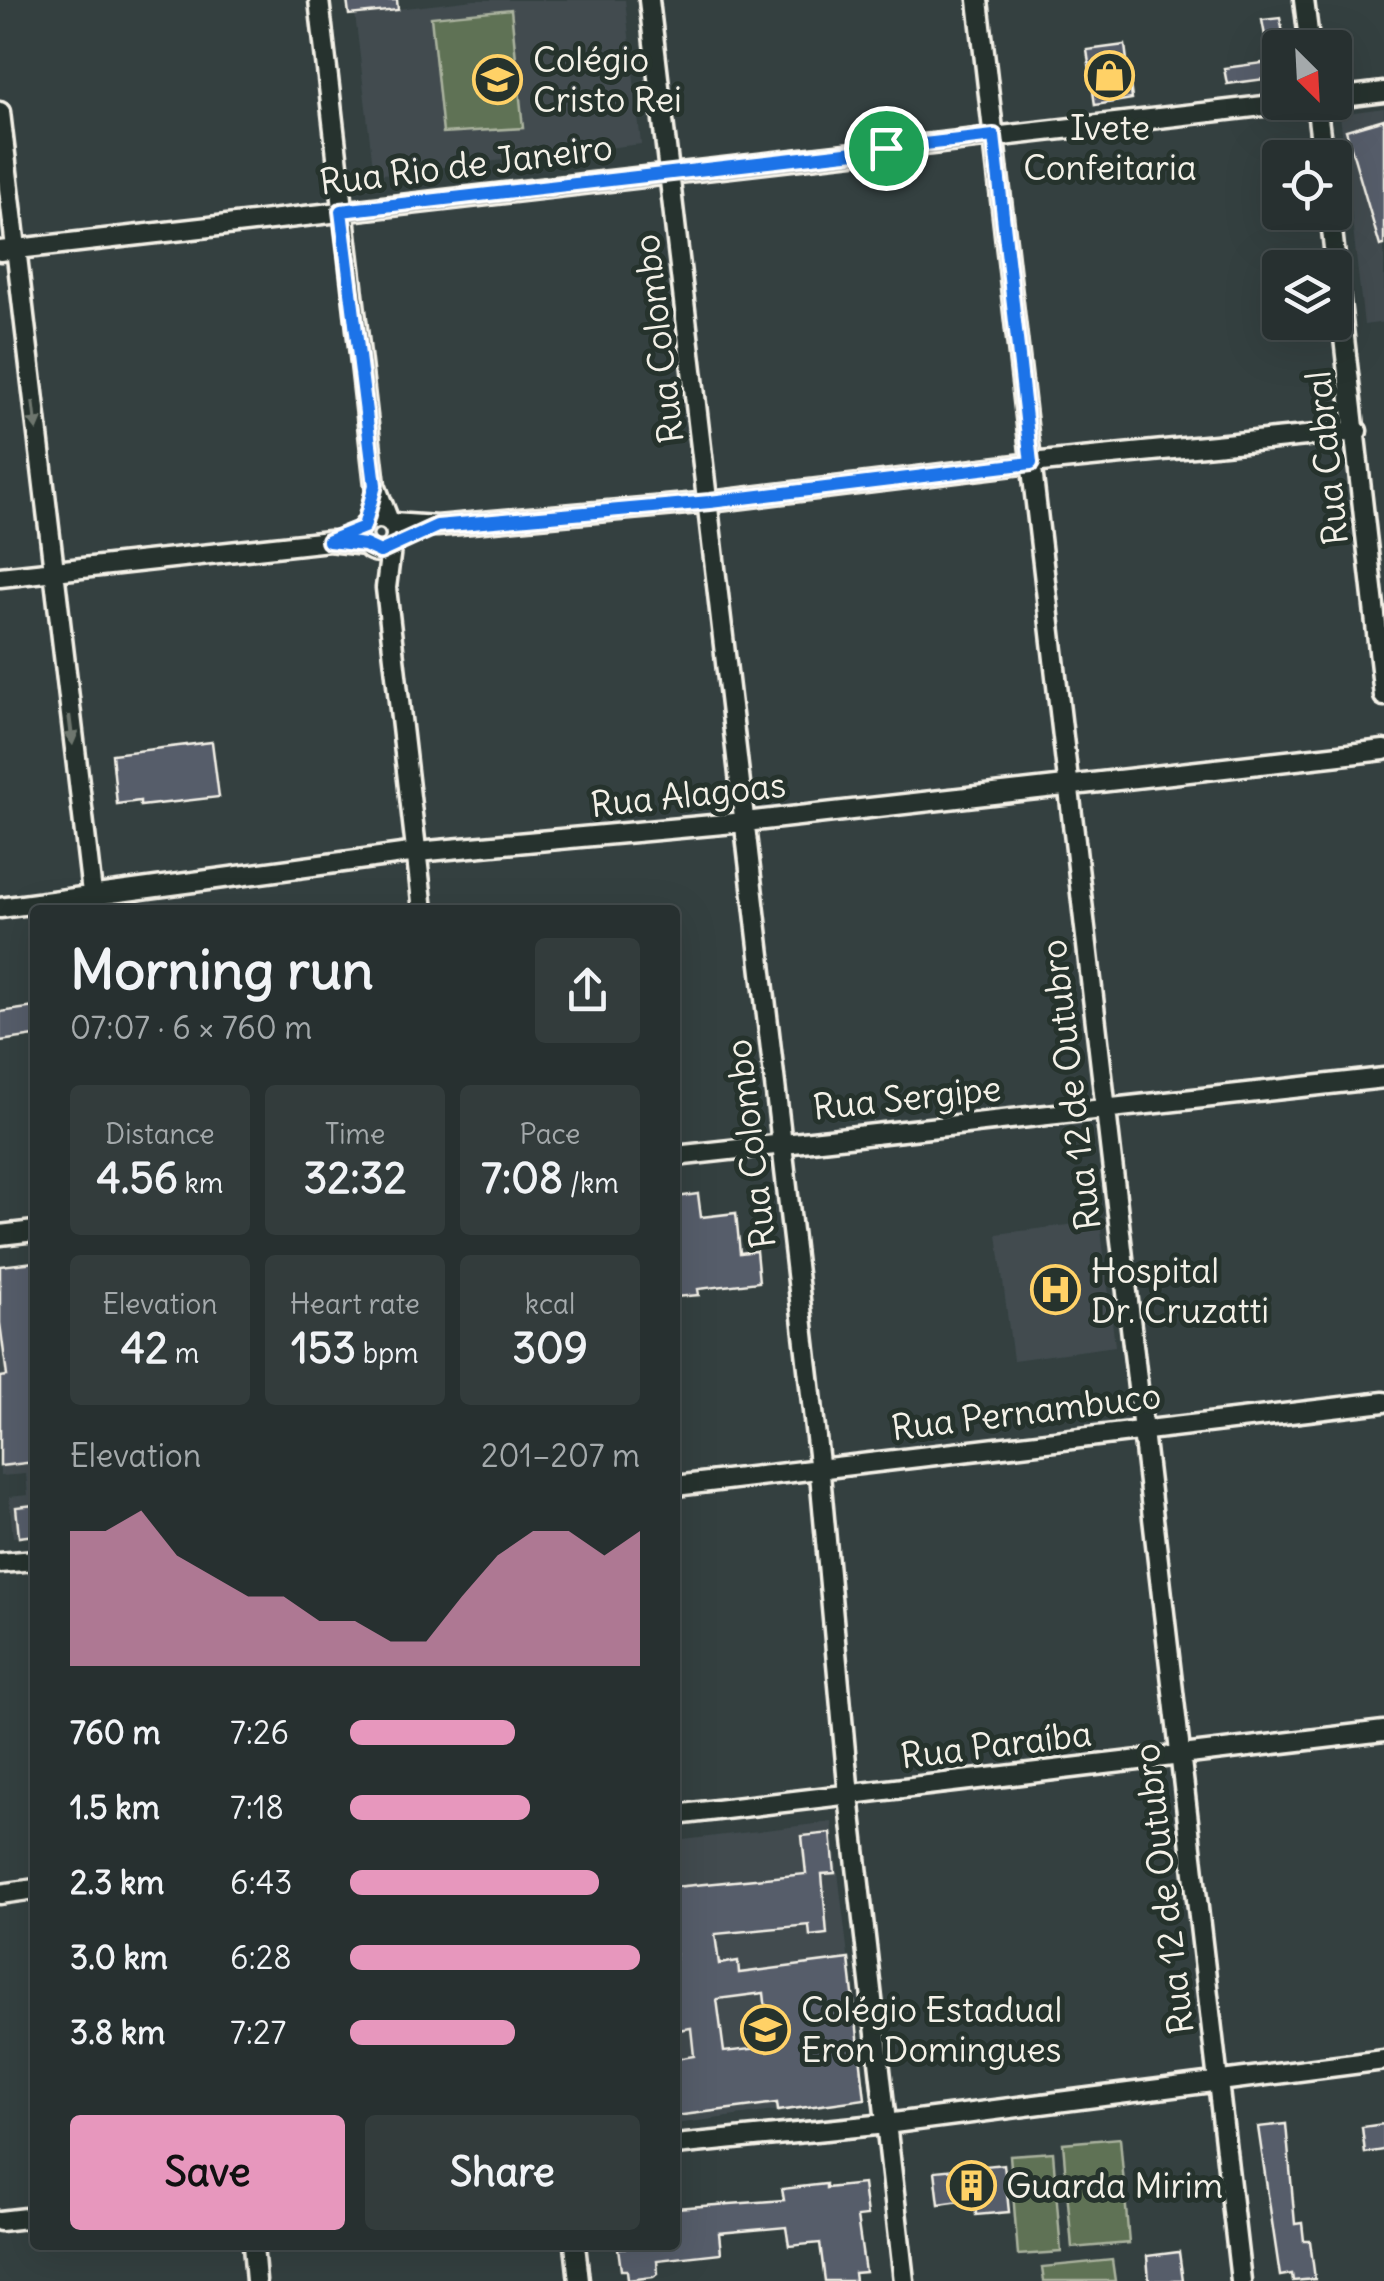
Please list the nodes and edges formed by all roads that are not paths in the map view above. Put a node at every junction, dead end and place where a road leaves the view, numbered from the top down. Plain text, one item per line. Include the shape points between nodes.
1 (319, 0) edge
2 (649, 0) edge
3 (978, 0) edge
4 (1304, 0) edge
5 (1308, 30) edge
6 (1384, 92) edge
7 (1352, 96) edge
8 (1262, 106) edge
9 (0, 112) edge
10 (994, 136) junction
11 (671, 172) junction
12 (341, 211) junction
13 (1332, 230) edge
14 (8, 251) edge
15 (1356, 431) junction
16 (1031, 463) junction
17 (375, 485) junction
18 (710, 502) junction
19 (391, 534) junction
20 (366, 536) junction
21 (53, 569) junction
22 (0, 577) edge
23 (386, 588) junction
24 (1384, 696) edge
25 (1384, 750) edge
26 (1068, 784) junction
27 (745, 822) junction
28 (417, 852) junction
29 (93, 903) edge
30 (56, 905) edge
31 (422, 905) edge
32 (30, 906) edge
33 (0, 908) edge
34 (1384, 1078) edge
35 (1105, 1108) junction
36 (783, 1144) junction
37 (680, 1155) edge
38 (30, 1231) edge
39 (0, 1234) edge
40 (1384, 1402) edge
41 (1142, 1430) junction
42 (820, 1467) junction
43 (680, 1485) edge
44 (30, 1561) edge
45 (0, 1564) edge
46 (1384, 1731) edge
47 (1180, 1753) junction
48 (849, 1796) junction
49 (680, 1814) edge
50 (30, 1891) edge
51 (0, 1894) edge
52 (1384, 2060) edge
53 (1217, 2080) junction
54 (886, 2124) junction
55 (680, 2144) edge
56 (30, 2217) edge
57 (0, 2220) edge
58 (253, 2250) edge
59 (576, 2250) edge
60 (256, 2281) edge
61 (579, 2281) edge
62 (904, 2281) edge
63 (1240, 2281) edge

1 - 12 street
2 - 11 street, Rua Colombo
3 - 10 street, Rua 12 de Outubro
4 - 5 street
6 - 7 street
8 - 10 street, Rua Rio de Janeiro
9 - 14 street
10 - 11 street, Rua Rio de Janeiro
10 - 16 street, Rua 12 de Outubro
11 - 12 street, Rua Rio de Janeiro
11 - 18 street, Rua Colombo
12 - 14 street, Rua Rio de Janeiro
12 - 17 street
13 - 15 street, Rua Cabral
14 -> 21 street
15 - 16 street
15 - 24 street, Rua Cabral
16 - 18 street
16 - 26 street, Rua 12 de Outubro
17 - 19 street
17 - 20 street
18 - 19 street
18 - 27 street, Rua Colombo
19 - 20 street via 373,519
19 - 20 street via 380,552
19 - 23 street
20 - 21 street
20 - 23 street
21 - 22 street
21 -> 29 street
23 - 28 street
25 - 26 street, Rua Alagoas
26 - 27 street, Rua Alagoas
26 - 35 street, Rua 12 de Outubro
27 - 28 street, Rua Alagoas
27 - 36 street, Rua Colombo
28 - 29 street, Rua Alagoas
28 - 31 street
29 - 30 street, Rua Alagoas
32 - 33 street, Rua Alagoas
34 - 35 street, Rua Sergipe
35 - 36 street, Rua Sergipe
35 - 41 street, Rua 12 de Outubro
36 - 37 street, Rua Sergipe
36 - 42 street, Rua Colombo
38 - 39 street
40 - 41 street, Rua Pernambuco
41 - 42 street, Rua Pernambuco
41 - 47 street, Rua 12 de Outubro
42 - 43 street, Rua Pernambuco
42 - 48 street, Rua Colombo
44 - 45 street
46 - 47 street, Rua Paraíba
47 - 48 street, Rua Paraíba
47 - 53 street, Rua 12 de Outubro
48 - 49 street, Rua Paraíba
48 - 54 street, Rua Colombo
50 - 51 street
52 - 53 street
53 - 54 street
53 - 63 street, Rua 12 de Outubro
54 - 55 street
54 - 62 street, Rua Colombo
56 - 57 street
58 - 60 street
59 - 61 street

